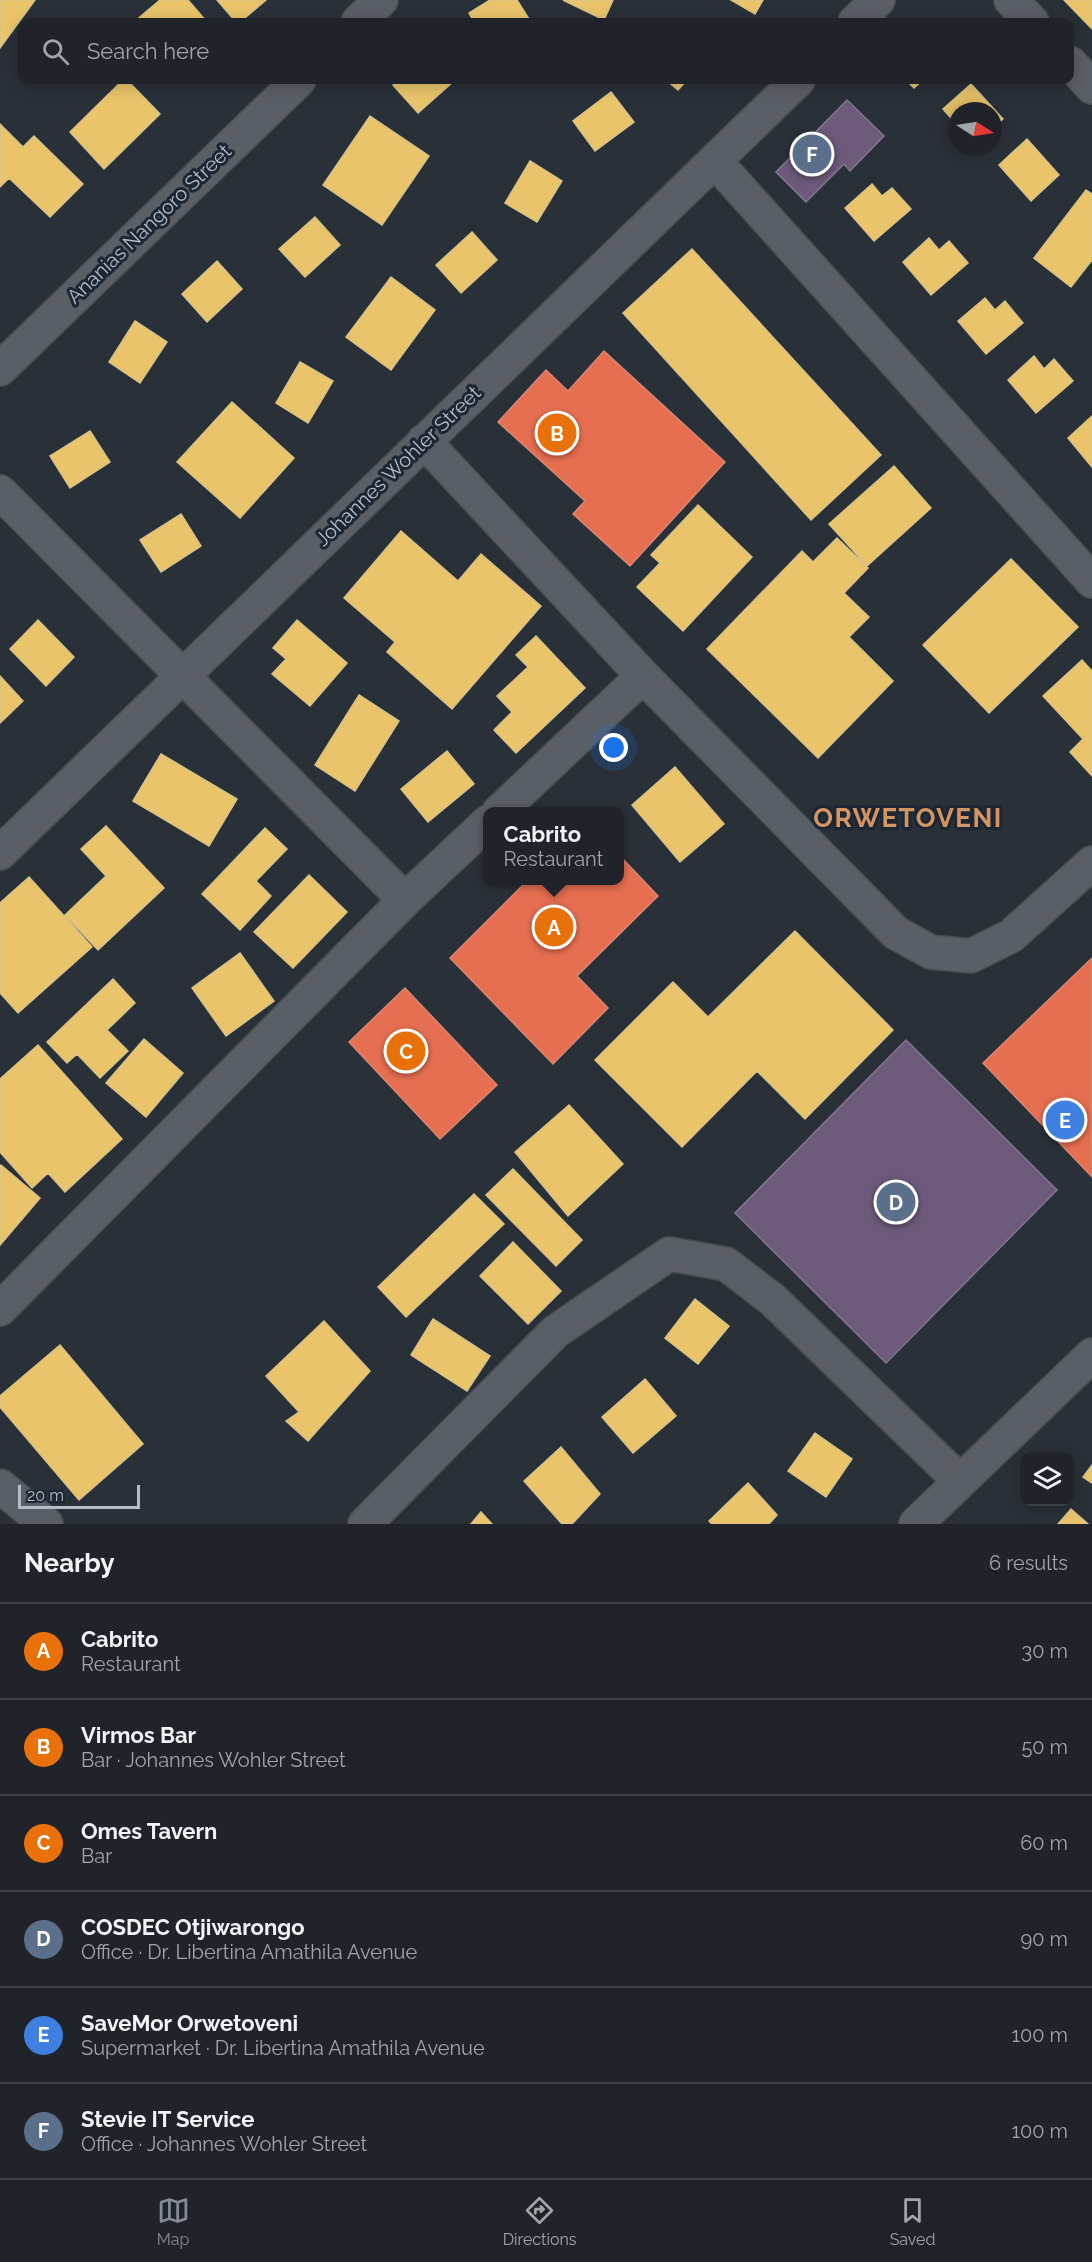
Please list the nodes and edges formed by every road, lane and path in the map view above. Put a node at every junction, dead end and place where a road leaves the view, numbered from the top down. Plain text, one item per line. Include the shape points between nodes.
1 (381, 0) edge
2 (878, 0) edge
3 (1011, 0) edge
4 (361, 18) edge
5 (859, 18) edge
6 (1028, 18) edge
7 (1074, 67) edge
8 (295, 84) edge
9 (794, 84) edge
10 (1092, 87) edge
11 (714, 161) junction
12 (0, 369) edge
13 (424, 441) junction
14 (0, 492) edge
15 (1092, 580) edge
16 (183, 675) junction
17 (643, 676) junction
18 (504, 807) edge
19 (483, 827) edge
20 (0, 853) edge
21 (1092, 863) edge
22 (405, 900) junction
23 (0, 1309) edge
24 (1092, 1355) edge
25 (960, 1481) junction
26 (0, 1486) edge
27 (46, 1524) edge
28 (364, 1524) edge
29 (916, 1524) edge

1 - 4 street
2 - 5 street
3 - 6 street
7 - 10 street
8 - 12 street, Ananias Nangoro Street
9 - 11 street, Johannes Wohler Street
11 - 13 street, Johannes Wohler Street
11 - 15 street
13 - 16 street, Johannes Wohler Street
13 - 17 street
14 - 16 street
16 - 20 street, Johannes Wohler Street
16 - 22 street
17 - 18 street
17 - 21 street via 896,933 931,952 971,956 1011,936
19 - 22 street
22 - 23 street
24 - 25 street
25 - 28 street via 773,1300 726,1264 669,1254 555,1332
25 - 29 street
26 - 27 street

